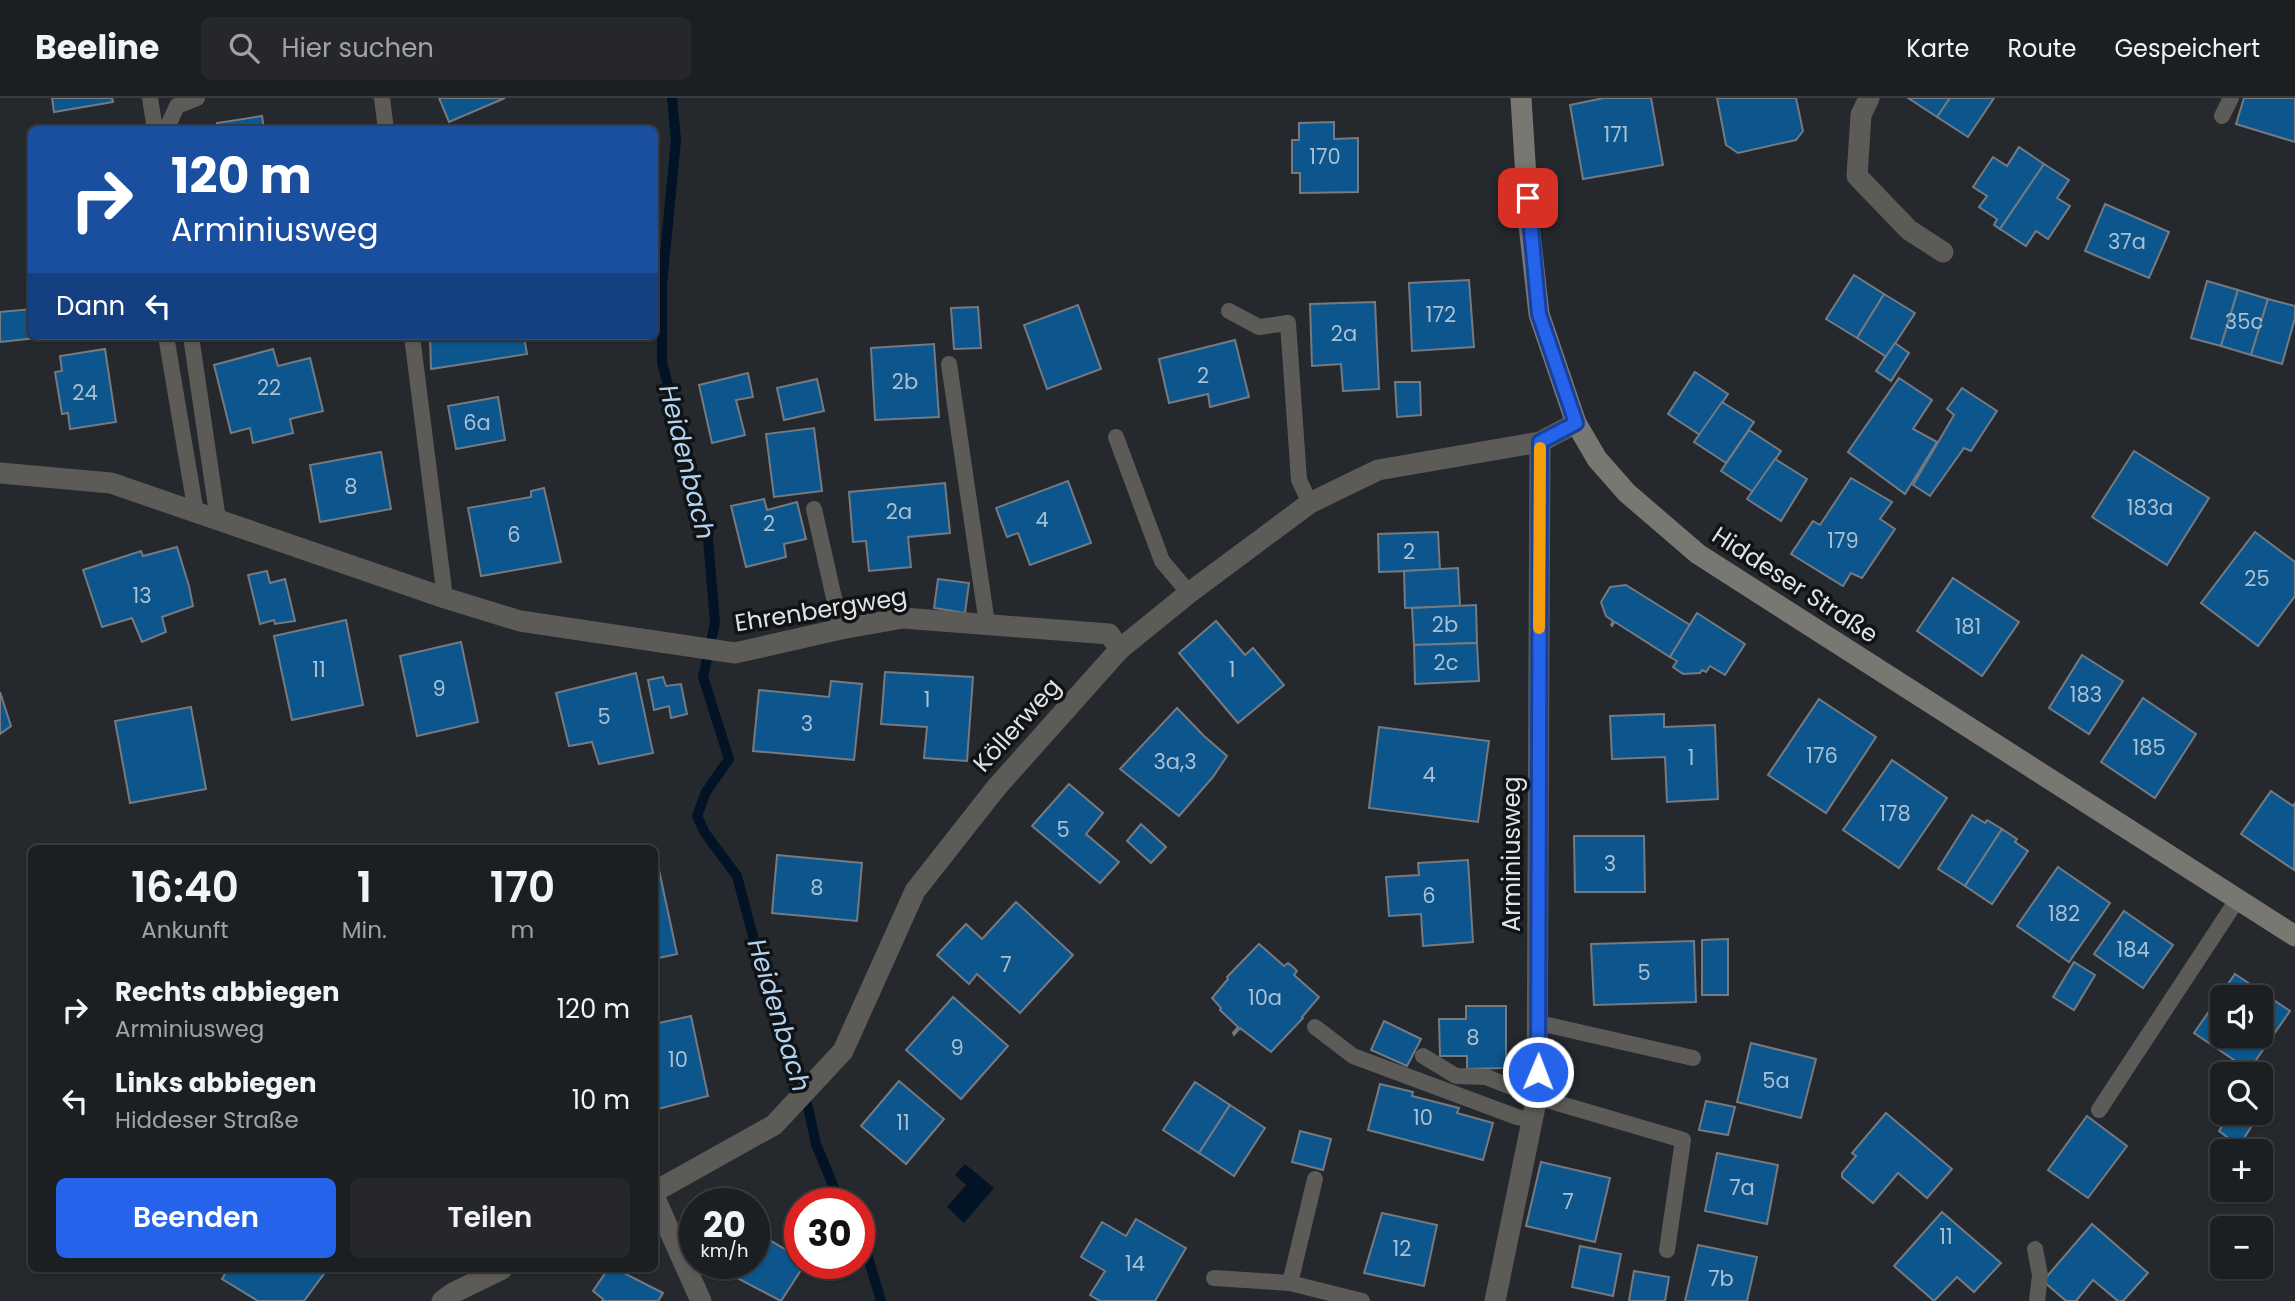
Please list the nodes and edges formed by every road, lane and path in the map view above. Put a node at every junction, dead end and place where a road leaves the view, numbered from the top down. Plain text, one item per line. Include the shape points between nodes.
1 (150, 98) edge
2 (197, 98) edge
3 (382, 98) edge
4 (1521, 98) edge
5 (1869, 98) edge
6 (2231, 98) edge
7 (2222, 116) dead end
8 (154, 126) edge
9 (168, 126) edge
10 (386, 126) edge
11 (1942, 252) dead end
12 (1229, 311) dead end
13 (167, 340) edge
14 (192, 340) edge
15 (413, 340) edge
16 (949, 364) dead end
17 (1576, 423) junction
18 (1116, 437) dead end
19 (1540, 442) junction
20 (0, 473) edge
21 (1310, 503) junction
22 (814, 509) dead end
23 (196, 513) junction
24 (218, 520) junction
25 (1189, 593) junction
26 (445, 598) junction
27 (987, 624) junction
28 (841, 629) junction
29 (1120, 649) junction
30 (2237, 900) junction
31 (2295, 936) edge
32 (1539, 1023) junction
33 (1315, 1027) dead end
34 (1423, 1056) dead end
35 (1693, 1058) dead end
36 (1537, 1097) junction
37 (2099, 1110) dead end
38 (1532, 1120) junction
39 (1315, 1179) dead end
40 (658, 1192) edge
41 (658, 1203) edge
42 (2035, 1249) dead end
43 (1667, 1250) dead end
44 (480, 1274) edge
45 (1214, 1278) dead end
46 (1290, 1283) junction
47 (442, 1301) edge
48 (701, 1301) edge
49 (1362, 1301) edge
50 (1495, 1301) edge
51 (2037, 1301) edge

1 - 8 lane
2 - 9 lane via 177,106
3 - 10 lane
4 - 17 main road, Hiddeser Straße via 1539,314
5 - 11 street via 1861,115 1857,176 1909,230
6 - 7 lane
12 - 21 lane via 1259,327 1288,323 1299,480
13 - 23 lane
14 - 24 lane
15 - 26 lane
16 - 27 lane
17 - 19 street
17 - 30 main road, Hiddeser Straße via 1597,459 1627,493 1698,554
18 - 25 lane via 1162,561
19 - 21 street, Köllerweg via 1378,470
19 - 32 street, Arminiusweg
20 - 23 street, Ehrenbergweg via 111,483
21 - 25 street, Köllerweg
22 - 28 lane
23 - 24 street, Ehrenbergweg
24 - 26 street, Ehrenbergweg
25 - 29 street, Köllerweg
26 - 28 street, Ehrenbergweg via 520,621 735,653
27 - 28 street, Ehrenbergweg via 903,618
27 - 29 street, Ehrenbergweg via 1109,634
29 - 40 street, Köllerweg via 996,788 915,891 843,1051 774,1125
30 - 31 main road, Hiddeser Straße
30 - 37 lane
32 - 35 lane
32 - 36 street, Arminiusweg
33 - 38 lane via 1353,1056
34 - 36 lane via 1456,1076 1486,1076
36 - 38 street, Arminiusweg
36 - 43 lane via 1683,1140
38 - 50 street, Arminiusweg
39 - 46 lane
41 - 48 street
42 - 51 lane via 2040,1275
44 - 47 street
45 - 46 lane
46 - 49 lane

